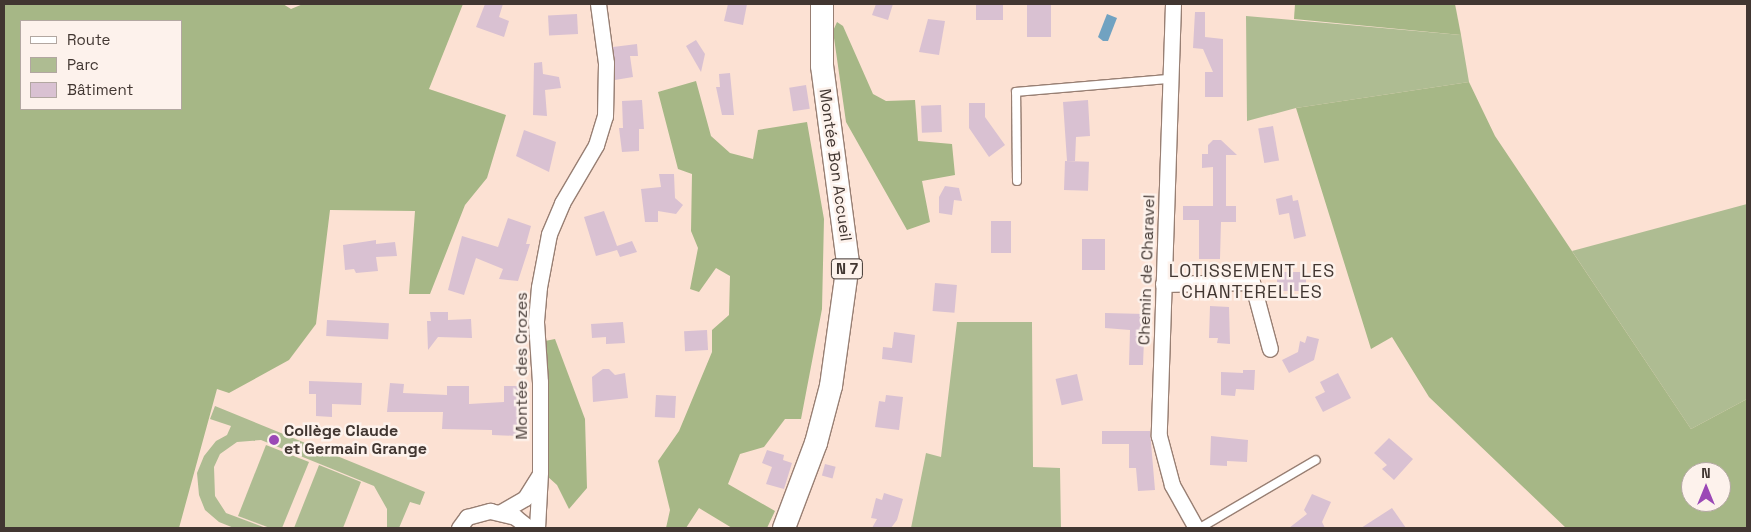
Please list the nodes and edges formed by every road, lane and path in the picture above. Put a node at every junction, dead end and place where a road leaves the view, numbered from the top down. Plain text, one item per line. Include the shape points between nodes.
1 (598, 4) edge
2 (822, 4) edge
3 (1173, 4) edge
4 (1169, 79) junction
5 (1017, 181) dead end
6 (1163, 284) junction
7 (1270, 349) dead end
8 (1316, 460) dead end
9 (540, 472) junction
10 (501, 512) junction
11 (459, 528) edge
12 (529, 528) edge
13 (537, 528) edge
14 (784, 528) edge
15 (1198, 528) edge

1 - 9 street, Montée des Crozes via 606,63 605,116 596,145 562,203 542,262 536,321
2 - 14 main road, Montée Bon Accueil / N 7 via 822,66 848,263 831,386 816,443
3 - 4 street, Chemin de Charavel
4 - 5 lane via 1016,92
4 - 6 street, Chemin de Charavel
6 - 7 street via 1252,282
6 - 15 street, Chemin de Charavel via 1160,444 1172,485
8 - 15 lane
9 - 10 street, Montée des Crozes via 525,498
9 - 13 street, Montée des Crozes
10 - 11 street, Montée des Crozes via 474,513
10 - 12 street, Montée des Crozes via 515,517

